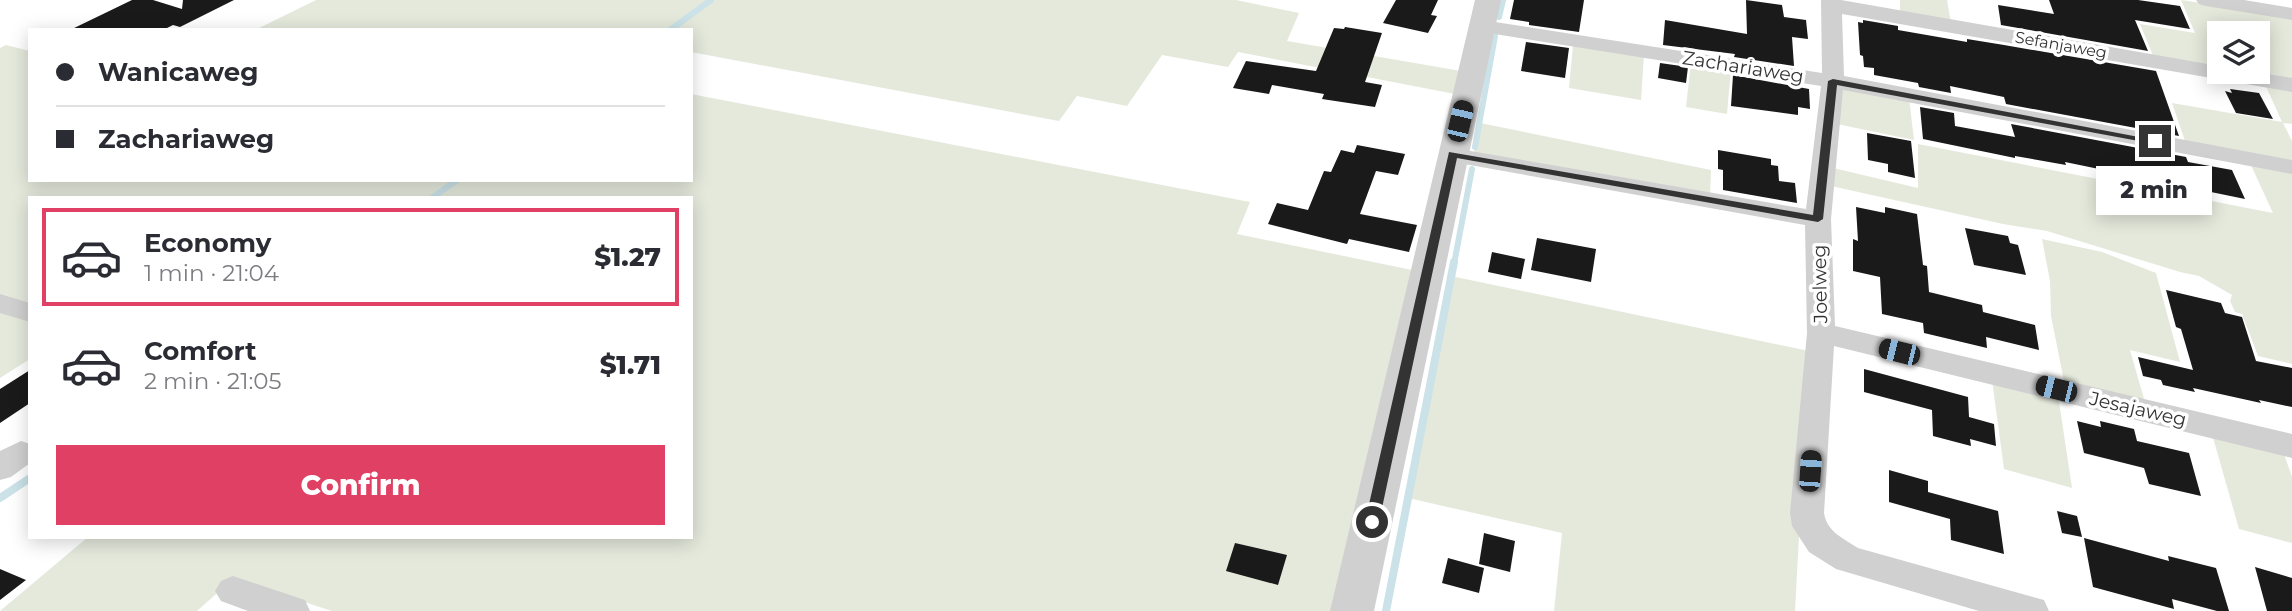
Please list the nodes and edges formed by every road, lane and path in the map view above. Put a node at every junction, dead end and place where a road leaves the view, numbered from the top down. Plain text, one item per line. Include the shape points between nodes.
1 (2206, 0) edge
2 (1831, 3) edge
3 (1485, 13) edge
4 (2292, 13) edge
5 (1833, 81) junction
6 (2292, 85) edge
7 (1453, 155) junction
8 (2292, 167) edge
9 (1818, 219) junction
10 (0, 303) edge
11 (28, 312) edge
12 (1821, 333) junction
13 (2292, 446) edge
14 (233, 591) dead end
15 (292, 611) edge
16 (1352, 611) edge
17 (2031, 611) edge

1 - 4 street
2 - 5 street, Joelweg
2 - 6 street, Sefanjaweg
3 - 5 street, Zachariaweg
3 - 7 street
5 - 8 street, Zachariaweg
5 - 9 street, Joelweg
7 - 9 street
7 - 16 street
9 - 12 street, Joelweg
10 - 11 street
12 - 13 street, Jesajaweg
12 - 17 street, Joelweg via 1807,513 1821,542 1848,559
14 - 15 street

